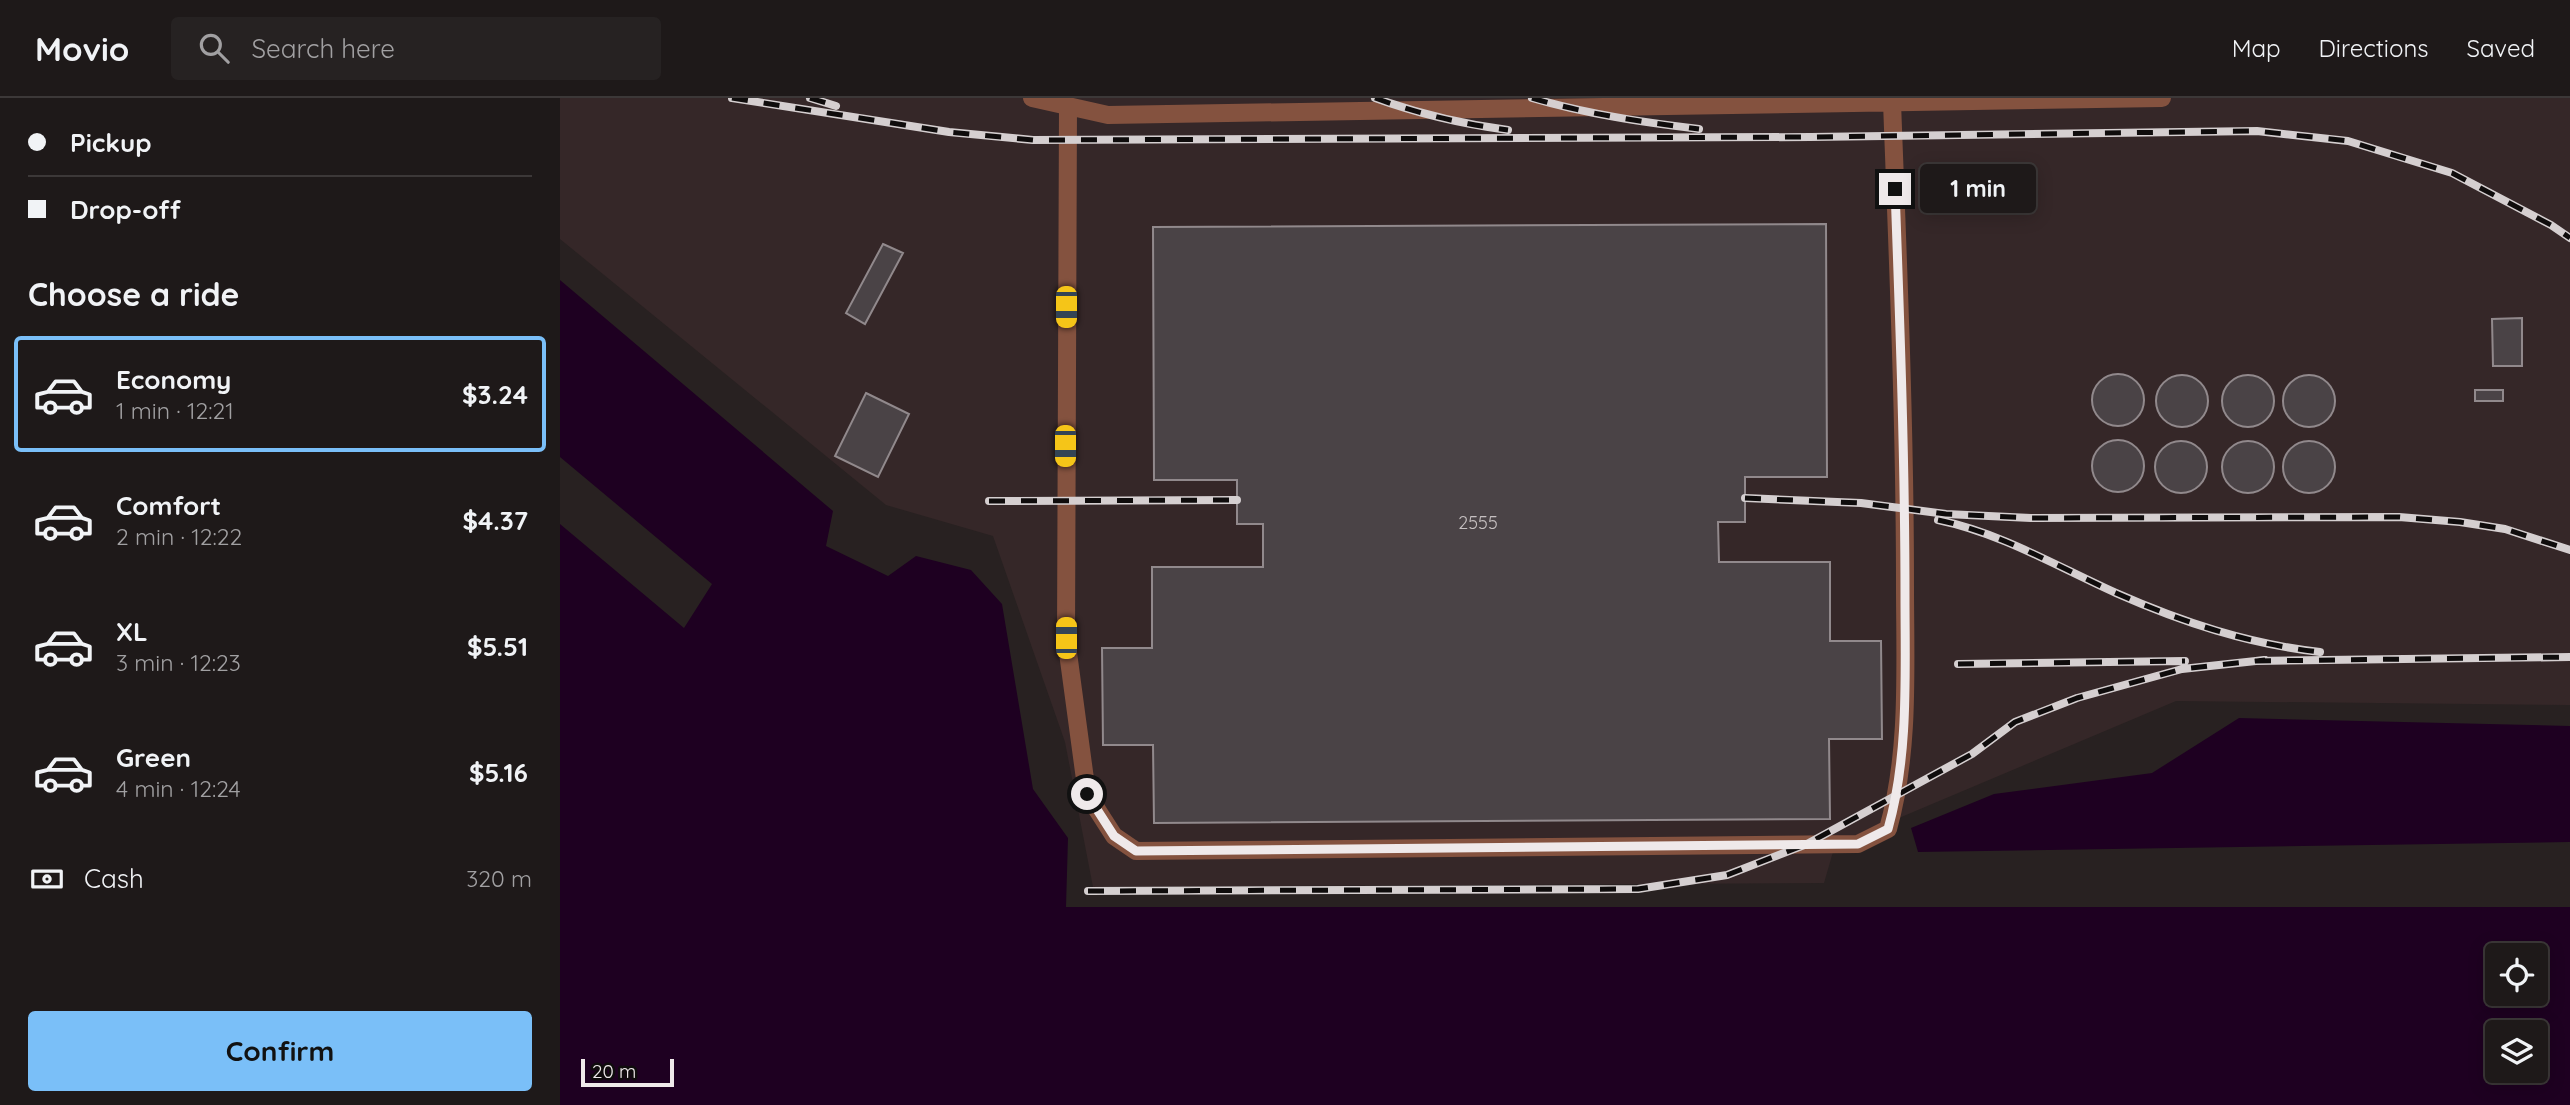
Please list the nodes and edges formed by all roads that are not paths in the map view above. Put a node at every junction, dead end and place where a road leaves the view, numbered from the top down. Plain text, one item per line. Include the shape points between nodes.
1 (1032, 98) edge
2 (2162, 98) edge
3 (2019, 99) edge
4 (1892, 102) junction
5 (1068, 106) junction

1 - 5 lane
2 - 3 lane
3 - 4 lane
4 - 5 lane via 1108,115
4 - 5 lane via 1905,509 1905,702 1898,795 1888,829 1858,844 1136,851 1114,836 1087,794 1066,638

